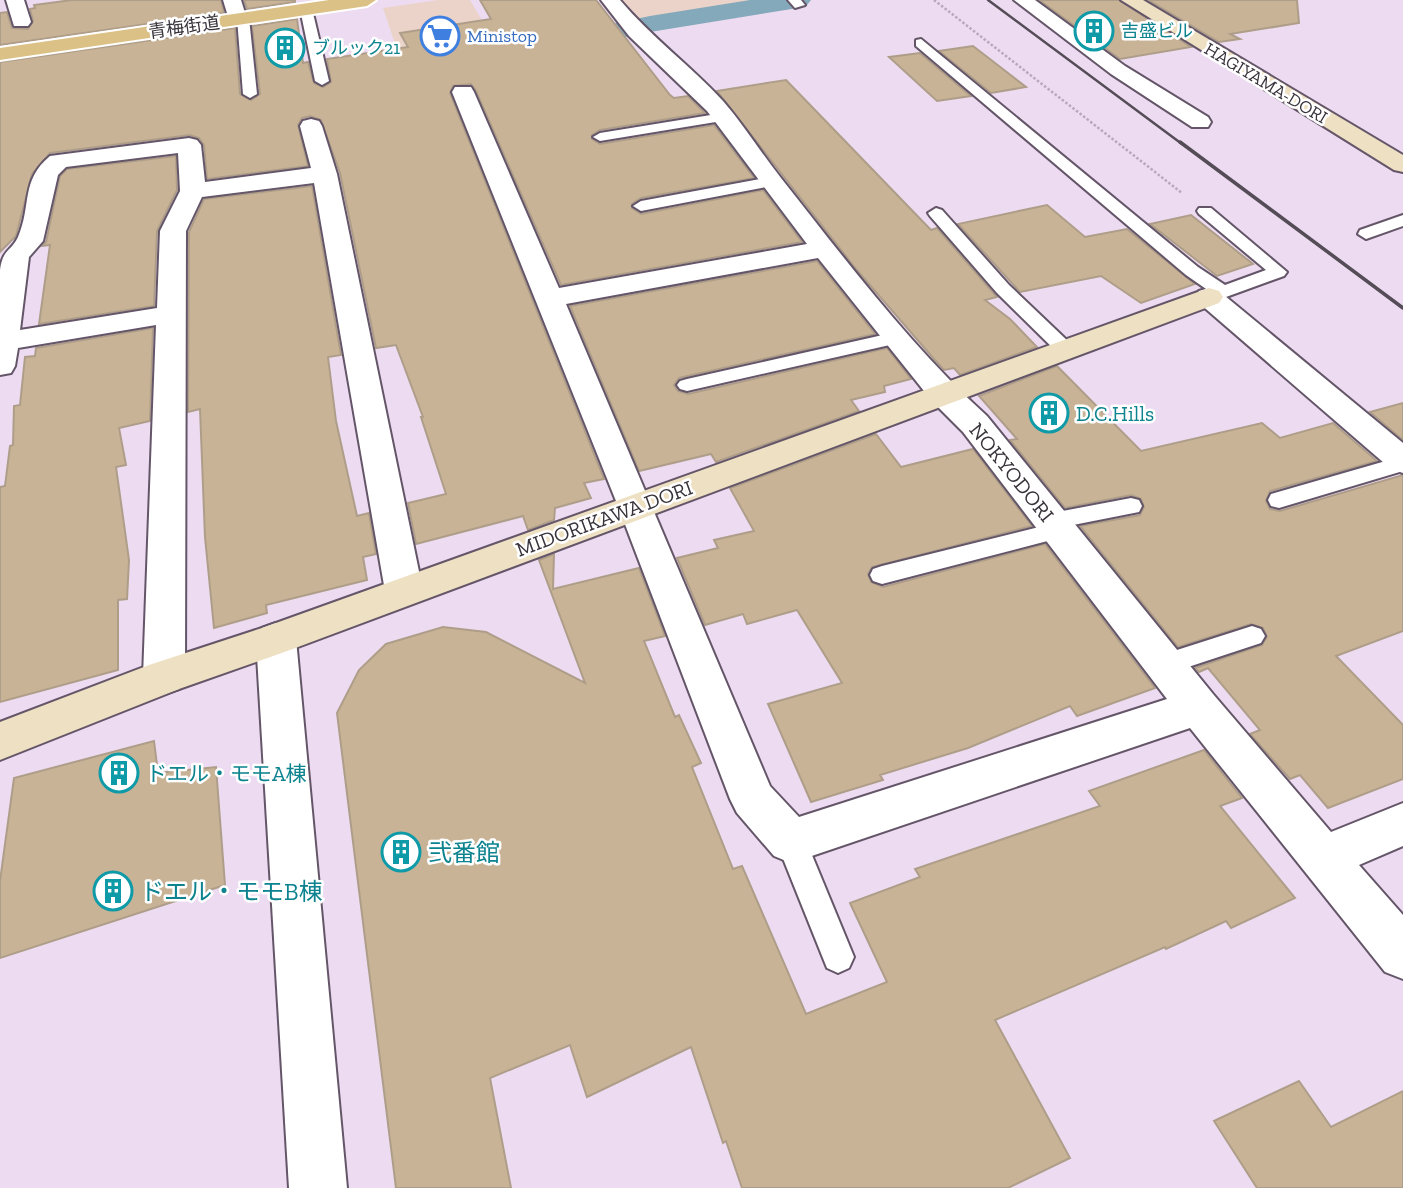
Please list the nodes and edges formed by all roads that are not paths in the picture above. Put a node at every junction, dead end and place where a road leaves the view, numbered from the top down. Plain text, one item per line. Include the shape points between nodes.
1 (15, 0) edge
2 (367, 0) edge
3 (610, 0) edge
4 (1023, 0) edge
5 (1130, 0) edge
6 (306, 9) junction
7 (236, 10) edge
8 (920, 43) dead end
9 (23, 51) junction
10 (0, 54) edge
11 (322, 81) dead end
12 (463, 92) dead end
13 (250, 94) dead end
14 (723, 117) junction
15 (1200, 122) dead end
16 (311, 126) dead end
17 (600, 138) dead end
18 (1403, 165) edge
19 (325, 174) junction
20 (771, 182) junction
21 (192, 191) junction
22 (641, 206) dead end
23 (1205, 211) road end
24 (936, 213) dead end
25 (1403, 220) edge
26 (1366, 234) dead end
27 (824, 249) junction
28 (1216, 295) junction
29 (548, 299) junction
30 (171, 314) junction
31 (897, 338) junction
32 (1066, 350) junction
33 (2, 354) edge
34 (687, 385) dead end
35 (943, 394) junction
36 (1403, 462) edge
37 (1279, 500) dead end
38 (636, 506) junction
39 (1131, 506) dead end
40 (1055, 526) junction
41 (882, 575) dead end
42 (404, 592) junction
43 (1252, 636) dead end
44 (276, 639) junction
45 (1164, 664) junction
46 (164, 677) junction
47 (1198, 707) junction
48 (0, 741) edge
49 (1403, 824) edge
50 (791, 841) junction
51 (1324, 857) junction
52 (1403, 954) edge
53 (838, 957) dead end
54 (318, 1188) edge

1 - 9 street
2 - 6 main road, 青梅街道
3 - 14 street, NOKYODORI
4 - 15 street via 1118,70
5 - 18 street, HAGIYAMA-DORI
6 - 7 main road, 青梅街道
6 - 11 lane
7 - 9 main road, 青梅街道
7 - 13 lane
8 - 28 lane
9 - 10 main road, 青梅街道
12 - 29 street
14 - 17 lane
14 - 20 street, NOKYODORI
16 - 19 street
19 - 21 street
19 - 42 street
20 - 22 lane
20 - 27 street, NOKYODORI
21 - 30 street via 173,231
21 - 33 street via 189,145 59,161 46,172 30,241 16,255
23 - 28 lane via 1278,272
24 - 32 lane via 1003,289
25 - 26 lane
27 - 29 street
27 - 31 street, NOKYODORI
28 - 32 street, MIDORIKAWA DORI
28 - 36 street
29 - 38 street
30 - 33 street
30 - 46 street
31 - 34 lane
31 - 35 street, NOKYODORI
32 - 35 street, MIDORIKAWA DORI
35 - 38 street, MIDORIKAWA DORI
35 - 40 street, NOKYODORI via 975,424
36 - 37 lane
38 - 42 street, MIDORIKAWA DORI
38 - 50 street via 753,799
39 - 40 lane
40 - 41 lane
40 - 45 street, NOKYODORI
42 - 44 street, MIDORIKAWA DORI
43 - 45 lane
44 - 46 street, MIDORIKAWA DORI
44 - 54 street
45 - 47 street, NOKYODORI
46 - 48 street, MIDORIKAWA DORI
47 - 50 street
47 - 51 street, NOKYODORI
49 - 51 street
50 - 53 lane
51 - 52 street, NOKYODORI

